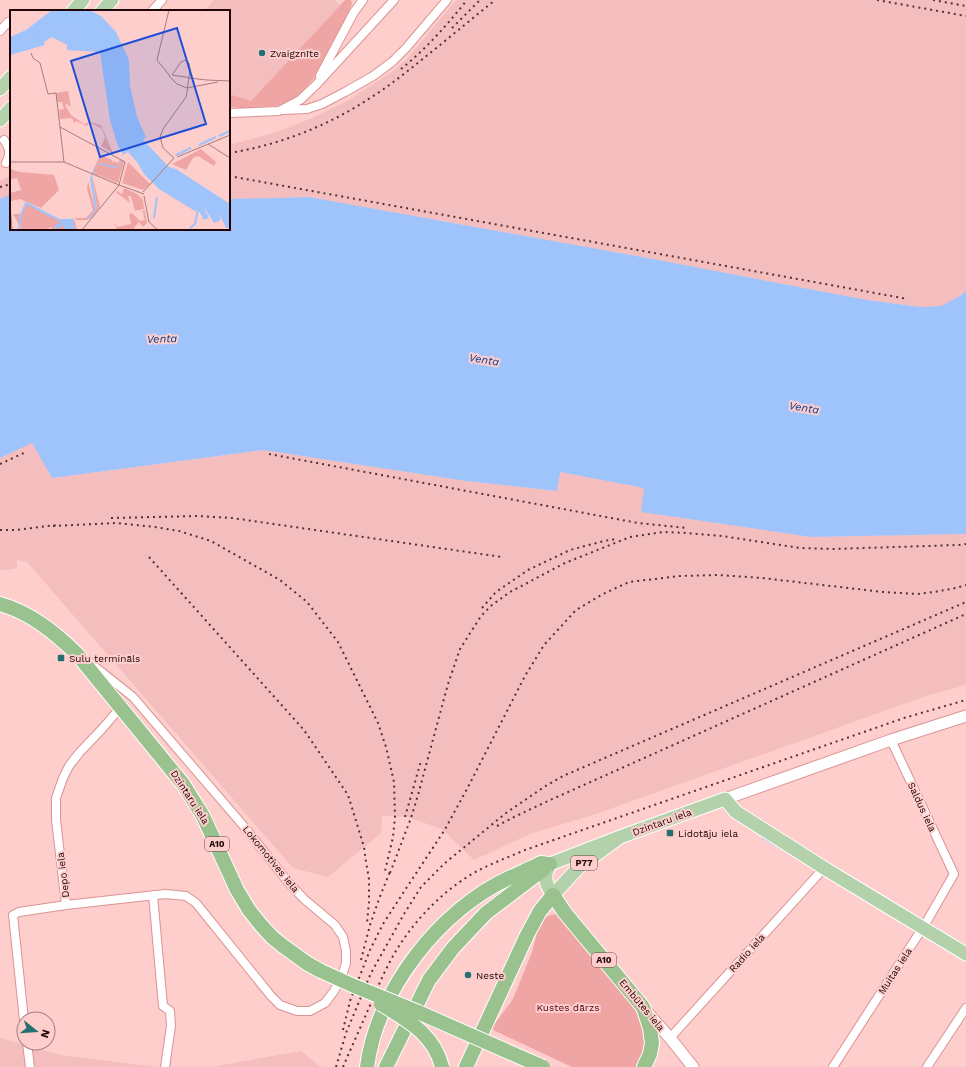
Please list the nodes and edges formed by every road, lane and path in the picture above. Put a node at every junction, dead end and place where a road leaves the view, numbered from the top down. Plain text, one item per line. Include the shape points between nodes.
1 (83, 0) edge
2 (112, 0) edge
3 (162, 0) edge
4 (363, 0) edge
5 (394, 0) edge
6 (447, 0) edge
7 (74, 10) edge
8 (103, 10) edge
9 (153, 10) edge
10 (10, 23) edge
11 (0, 31) edge
12 (10, 78) edge
13 (316, 85) junction
14 (0, 89) edge
15 (10, 109) edge
16 (278, 111) junction
17 (230, 113) edge
18 (0, 120) edge
19 (5, 140) edge
20 (6, 163) edge
21 (0, 604) edge
22 (77, 654) junction
23 (121, 707) junction
24 (966, 716) edge
25 (891, 740) junction
26 (725, 799) junction
27 (620, 837) junction
28 (550, 864) junction
29 (824, 868) junction
30 (954, 874) joint
31 (153, 895) junction
32 (553, 895) junction
33 (66, 905) junction
34 (923, 928) junction
35 (966, 954) edge
36 (354, 986) junction
37 (642, 1007) junction
38 (966, 1008) edge
39 (23, 1011) edge
40 (670, 1038) junction
41 (28, 1051) edge
42 (30, 1067) edge
43 (165, 1067) edge
44 (367, 1067) edge
45 (386, 1067) edge
46 (442, 1067) edge
47 (466, 1067) edge
48 (542, 1067) edge
49 (644, 1067) edge
50 (693, 1067) edge
51 (833, 1067) edge
52 (927, 1067) edge

1 - 7 main road
2 - 8 main road
3 - 9 street
4 - 13 street via 350,19
5 - 13 street
6 - 16 street via 406,48 373,76 322,104 307,109
10 - 11 street via 8,22
12 - 14 main road
13 - 16 street via 300,100
15 - 18 main road
16 - 17 street
19 - 20 street via 9,147
21 - 22 highway, Dzintaru iela / A10 via 33,618
22 - 23 highway, Dzintaru iela / A10
22 - 31 street, Lokomotīves iela via 132,697 247,830 288,882 335,925 343,937 346,951 342,976 325,1003 310,1010 297,1011 280,1005 196,904 186,896
23 - 33 street, Depo iela via 69,766 56,798 56,820
23 - 36 highway, Dzintaru iela / A10, bridge via 171,767 194,800 253,915 272,937 308,964
24 - 25 street, Dzintaru iela / P77
25 - 26 street, Dzintaru iela / P77
25 - 30 street, Saldus iela
26 - 27 main road, Dzintaru iela / P77
26 - 29 main road via 736,812
27 - 28 main road, Dzintaru iela / P77
27 - 32 main road, P77 via 579,866
28 - 32 main road, Embūtes iela via 545,878
28 - 44 highway via 541,863 484,891 458,911 425,944 391,995 378,1026
28 - 45 highway, Dzintaru iela via 486,913 454,948 429,980
29 - 34 main road
29 - 40 street, Radio iela
30 - 34 street, Muitas iela
31 - 33 street, Lokomotīves iela
31 - 43 street via 163,1006 170,1011 171,1026
32 - 37 highway, Embūtes iela / A10
32 - 47 highway via 540,911 527,935
33 - 39 street, Depo iela via 13,915
34 - 35 main road
34 - 51 street, Muitas iela
36 - 46 highway, A10, bridge via 416,1027 435,1048
36 - 48 highway, Dzintaru iela / A10, bridge
37 - 40 street, Embūtes iela
37 - 49 highway, A10 via 650,1028 652,1043
38 - 52 street
40 - 50 street, Embūtes iela
41 - 42 street

